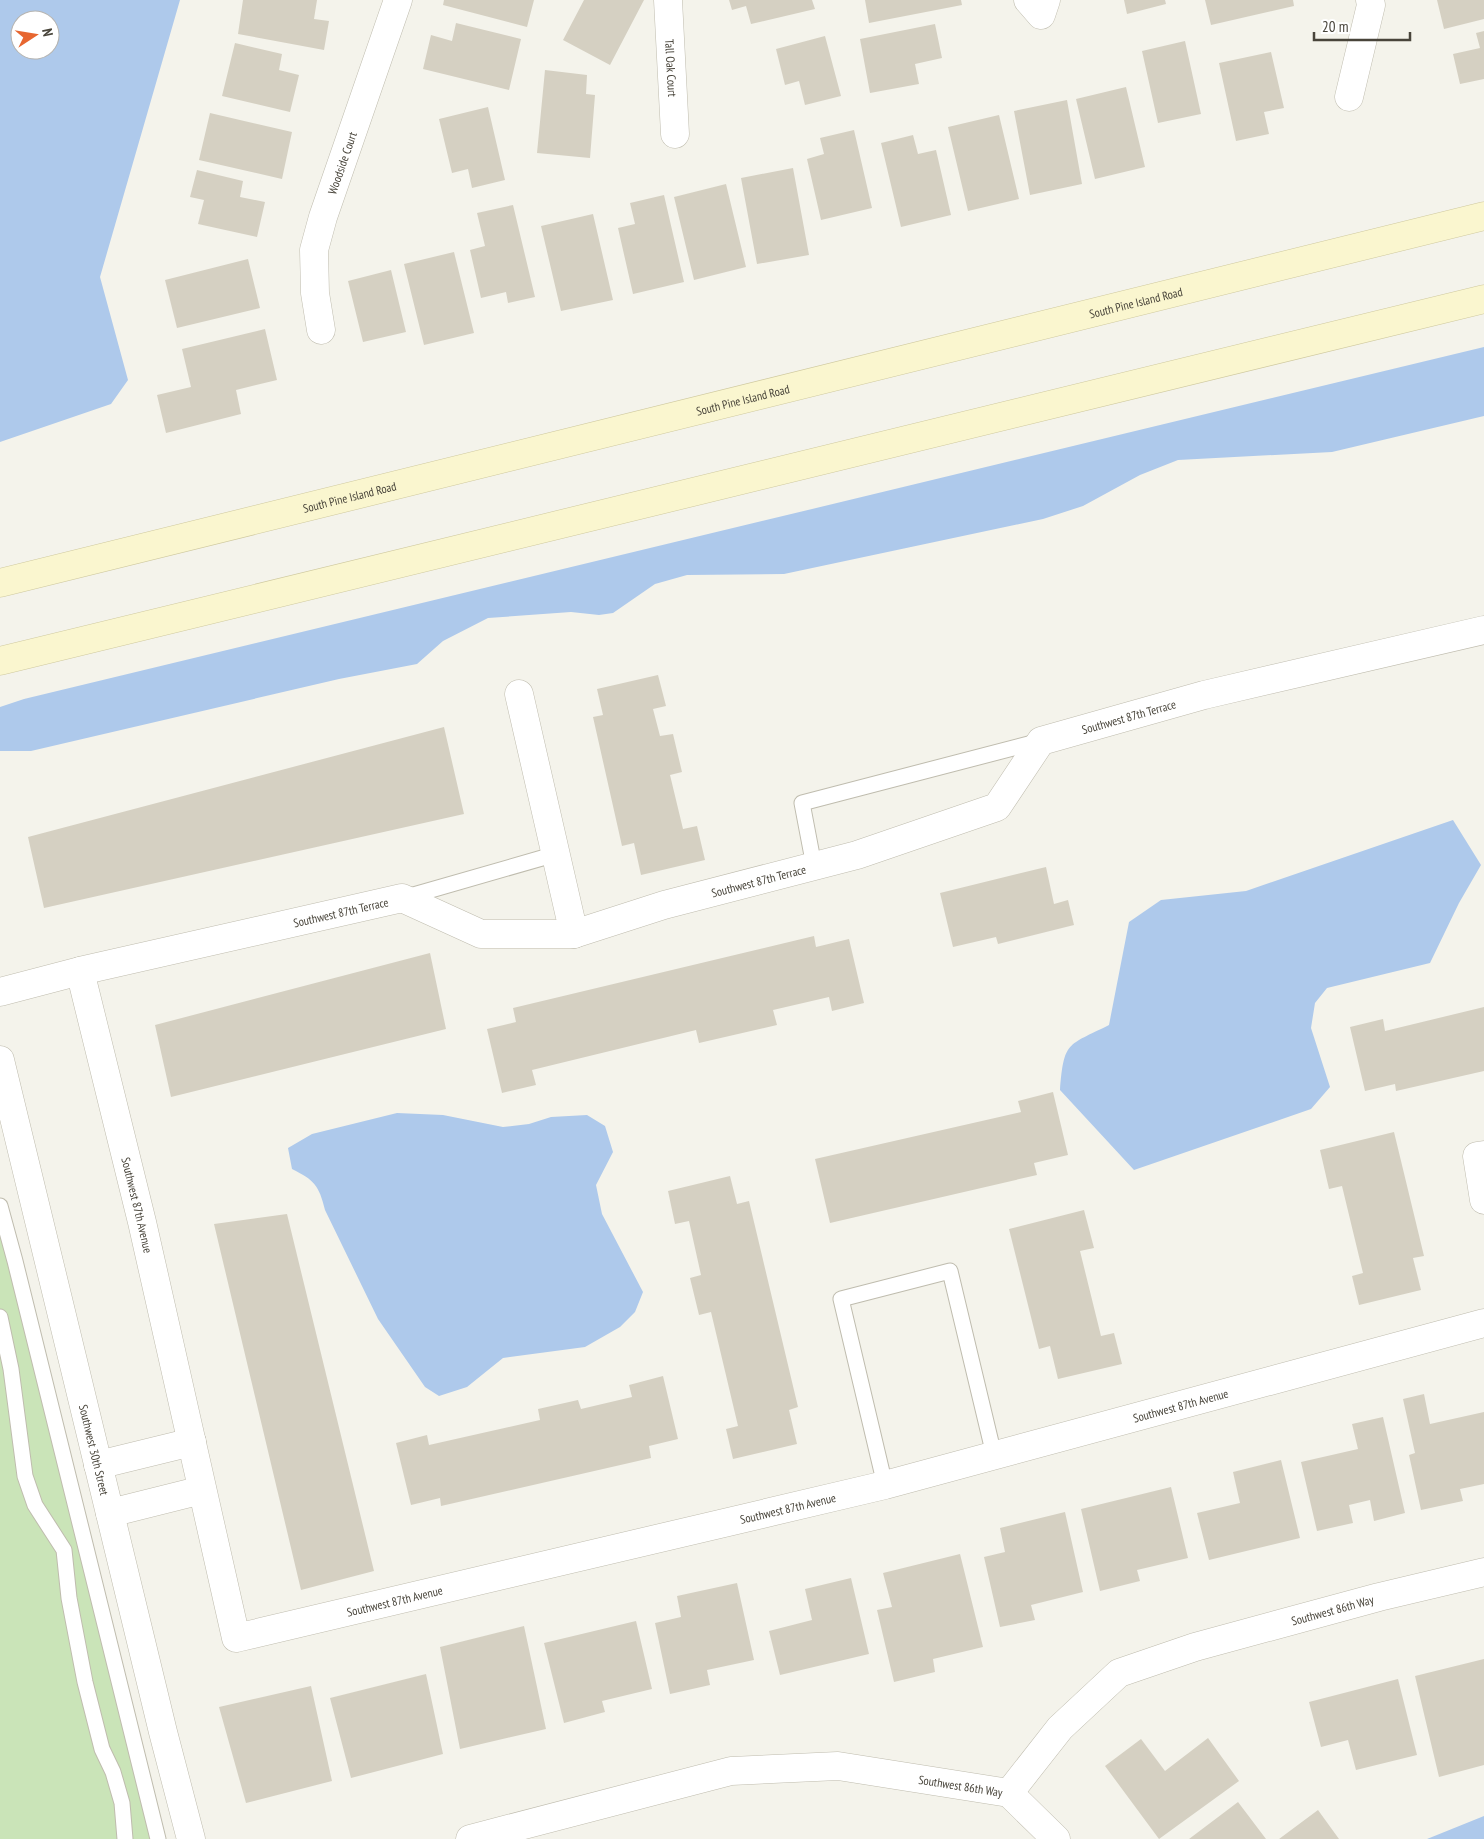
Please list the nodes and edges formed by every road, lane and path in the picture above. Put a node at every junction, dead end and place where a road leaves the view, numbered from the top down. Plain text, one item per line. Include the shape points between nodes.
1 (398, 0) edge
2 (668, 0) edge
3 (1028, 0) edge
4 (1046, 0) edge
5 (1370, 0) edge
6 (1349, 97) dead end
7 (675, 134) dead end
8 (1484, 216) edge
9 (1484, 299) edge
10 (321, 330) dead end
11 (0, 583) edge
12 (1484, 630) edge
13 (0, 662) edge
14 (519, 694) dead end
15 (1041, 741) junction
16 (556, 854) junction
17 (814, 866) junction
18 (402, 898) junction
19 (574, 934) junction
20 (80, 971) junction
21 (0, 992) edge
22 (0, 1060) edge
23 (1484, 1155) edge
24 (1484, 1200) edge
25 (0, 1206) edge
26 (0, 1317) edge
27 (1484, 1323) edge
28 (192, 1442) junction
29 (994, 1454) junction
30 (98, 1465) junction
31 (885, 1485) junction
32 (202, 1490) junction
33 (110, 1513) junction
34 (1484, 1572) edge
35 (1009, 1793) junction
36 (125, 1839) edge
37 (158, 1839) edge
38 (191, 1839) edge
39 (470, 1839) edge
40 (1056, 1839) edge

1 - 10 street, Woodside Court via 314,250 314,293
2 - 7 street, Tall Oak Court
3 - 4 street via 1041,15
5 - 6 street
8 - 11 main road, South Pine Island Road
9 - 13 main road
12 - 15 street, Southwest 87th Terrace via 1204,695
14 - 16 street
15 - 17 street, Southwest 87th Terrace via 997,807 857,855
15 - 17 lane via 802,803
16 - 18 lane
16 - 19 street
17 - 19 street, Southwest 87th Terrace via 664,905
18 - 19 street, Southwest 87th Terrace via 481,934
18 - 20 street, Southwest 87th Terrace
20 - 21 street, Southwest 87th Terrace
20 - 28 street, Southwest 87th Avenue
22 - 30 street, Southwest 30th Street
23 - 24 street via 1477,1156
25 - 37 lane
26 - 36 lane via 11,1369 25,1476 35,1505 64,1550 69,1598 85,1682 102,1749 122,1803
27 - 29 street, Southwest 87th Avenue
28 - 30 street
28 - 32 street, Southwest 87th Avenue
29 - 31 street, Southwest 87th Avenue
29 - 31 lane via 950,1271 841,1299
30 - 33 street, Southwest 30th Street
31 - 32 street, Southwest 87th Avenue via 236,1638
32 - 33 street
33 - 38 street, Southwest 30th Street
34 - 35 street, Southwest 86th Way via 1196,1646 1119,1673 1060,1728
35 - 39 street, Southwest 86th Way via 838,1766 731,1771
35 - 40 street

